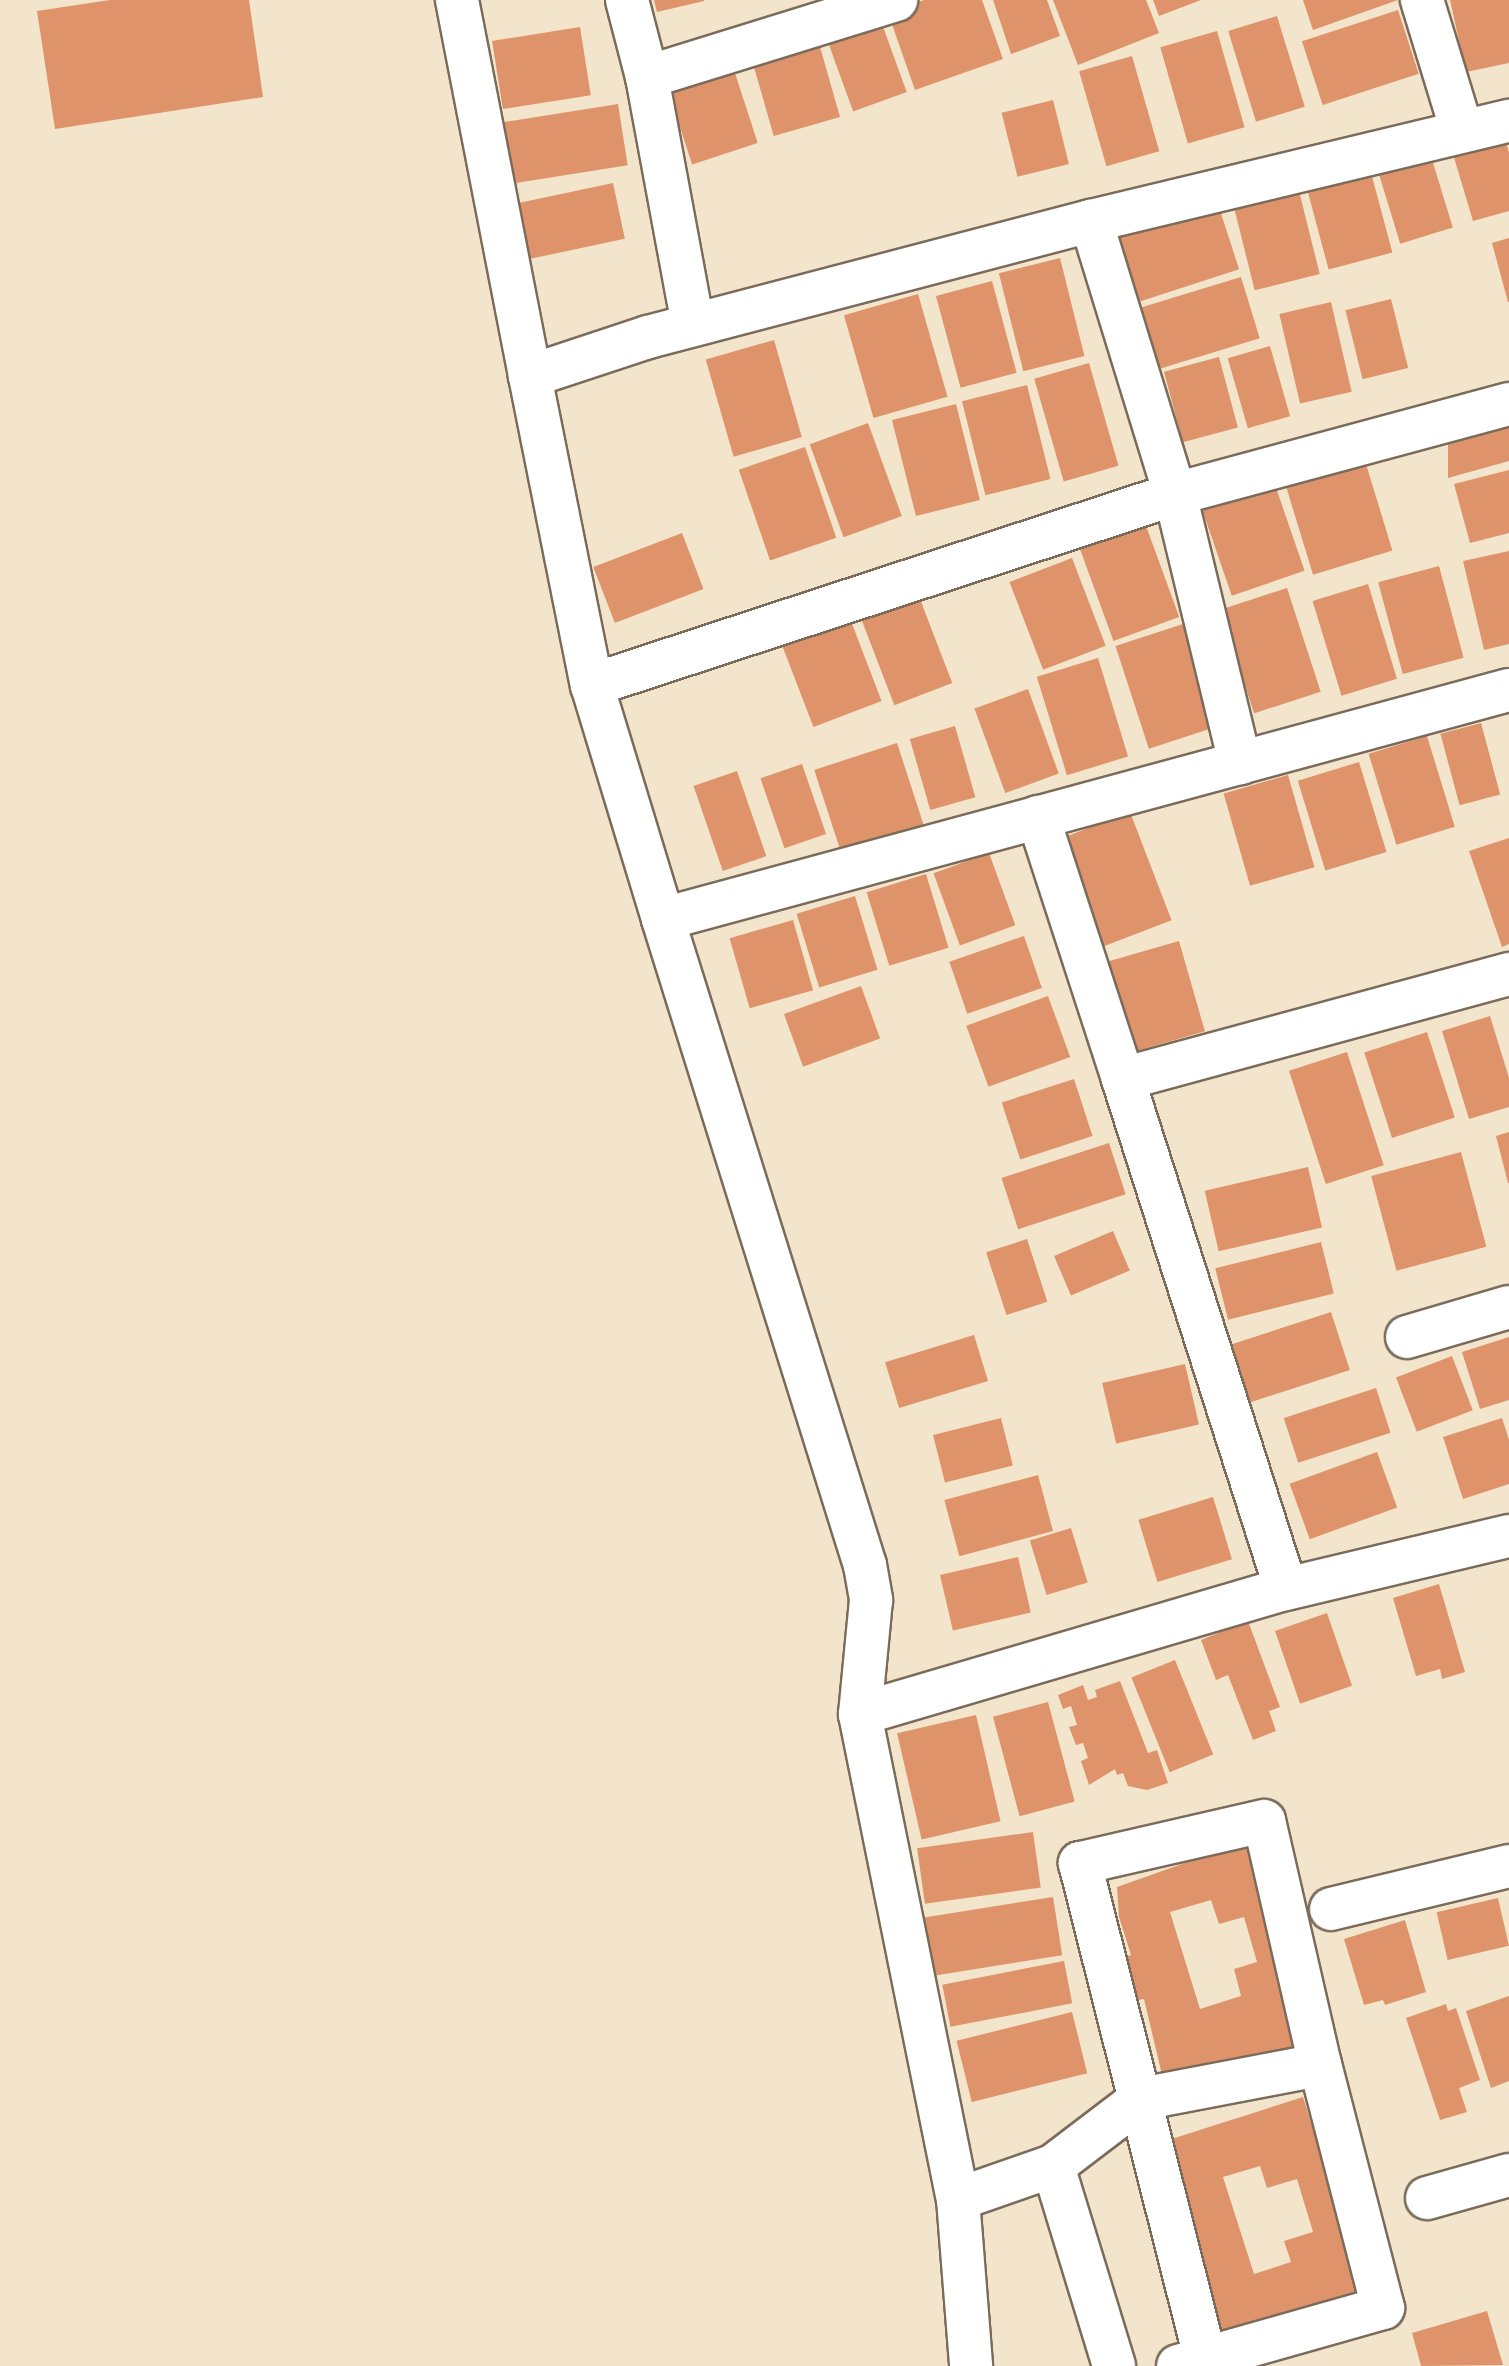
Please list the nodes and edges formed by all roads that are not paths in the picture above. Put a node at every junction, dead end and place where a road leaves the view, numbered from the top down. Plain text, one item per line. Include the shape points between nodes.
1 (457, 0) edge
2 (627, 0) edge
3 (896, 0) edge
4 (1422, 0) edge
5 (647, 77) junction
6 (1509, 121) edge
7 (1462, 131) junction
8 (1091, 221) junction
9 (693, 325) junction
10 (530, 376) junction
11 (1509, 404) edge
12 (1175, 494) junction
13 (592, 685) junction
14 (1509, 690) edge
15 (1240, 763) junction
16 (1038, 817) junction
17 (663, 919) junction
18 (1509, 974) edge
19 (1123, 1079) junction
20 (1509, 1307) edge
21 (1407, 1337) dead end
22 (1509, 1536) edge
23 (1286, 1589) junction
24 (860, 1714) junction
25 (1509, 1866) edge
26 (1331, 1909) dead end
27 (1320, 2065) junction
28 (1141, 2099) junction
29 (1053, 2166) junction
30 (1509, 2175) edge
31 (1427, 2198) dead end
32 (958, 2199) junction
33 (1191, 2361) edge
34 (971, 2366) edge
35 (1114, 2366) edge

1 - 10 street
2 - 5 street
3 - 5 street
4 - 7 street
5 - 9 street
6 - 7 street
7 - 8 street
8 - 9 street
8 - 12 street
9 - 10 street
10 - 13 street
11 - 12 street
12 - 13 street
12 - 15 street
13 - 17 street
14 - 15 street
15 - 16 street
16 - 17 street
16 - 19 street
17 - 24 street via 865,1565 871,1600
18 - 19 street
19 - 23 street
20 - 21 street
22 - 23 street
23 - 24 street
24 - 32 street
25 - 26 street
27 - 28 street
27 - 28 street via 1264,1821 1080,1863
27 - 33 street via 1383,2308
28 - 29 street
28 - 33 street
29 - 32 street
29 - 35 street
30 - 31 street
32 - 34 street

